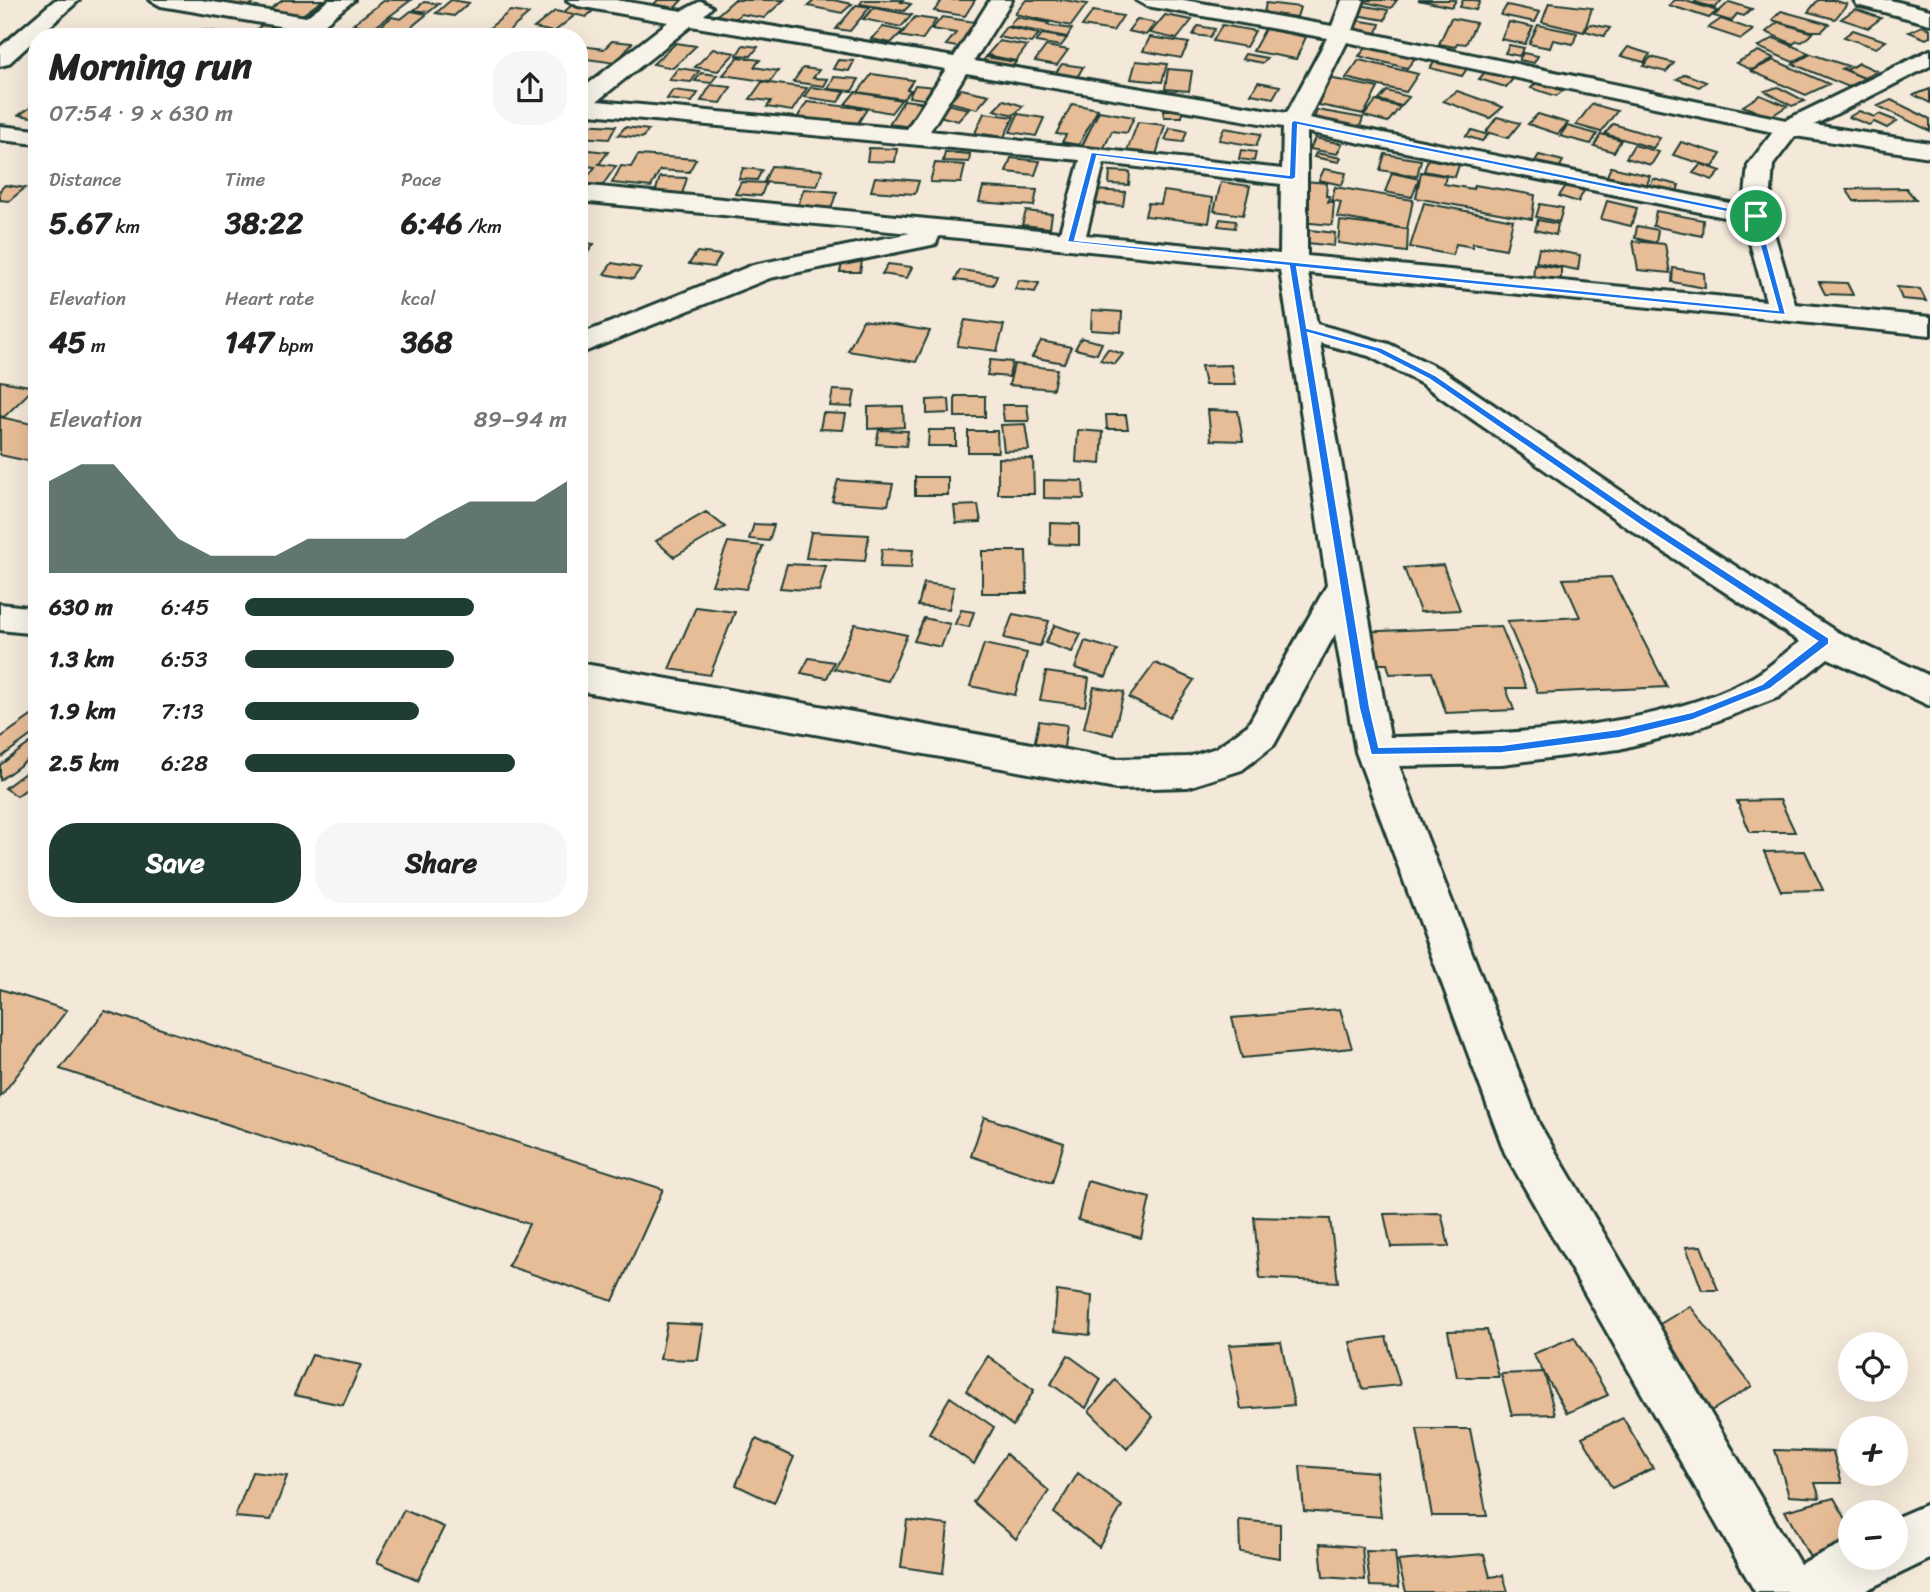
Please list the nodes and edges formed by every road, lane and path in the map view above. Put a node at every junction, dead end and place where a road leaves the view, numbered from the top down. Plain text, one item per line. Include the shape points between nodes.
1 (68, 0) edge
2 (161, 0) edge
3 (343, 0) edge
4 (578, 0) edge
5 (708, 0) edge
6 (1001, 0) edge
7 (1147, 0) edge
8 (1353, 0) edge
9 (1865, 0) edge
10 (1930, 17) edge
11 (690, 18) junction
12 (36, 28) edge
13 (293, 28) edge
14 (305, 28) edge
15 (1340, 34) junction
16 (28, 35) edge
17 (1930, 57) edge
18 (0, 59) edge
19 (957, 66) junction
20 (588, 97) edge
21 (588, 105) edge
22 (1294, 122) junction
23 (1789, 128) junction
24 (0, 133) edge
25 (28, 136) edge
26 (913, 139) junction
27 (1930, 150) edge
28 (1094, 154) junction
29 (1292, 178) junction
30 (588, 194) edge
31 (1756, 216) junction
32 (964, 231) junction
33 (1071, 242) junction
34 (1293, 264) junction
35 (1783, 313) junction
36 (1930, 326) edge
37 (1303, 329) junction
38 (588, 341) edge
39 (1344, 584) junction
40 (0, 617) edge
41 (28, 620) edge
42 (1825, 641) junction
43 (588, 679) edge
44 (1930, 692) edge
45 (1375, 752) junction
46 (1930, 1530) edge
47 (1908, 1541) edge
48 (1848, 1570) edge
49 (1786, 1592) edge
50 (1801, 1592) edge

1 - 12 street
2 - 13 street
3 - 14 street
4 - 11 street
5 - 11 street
6 - 19 street
7 - 15 street
8 - 15 street
9 - 10 street
11 - 19 street
11 - 20 street
15 - 22 street
15 - 23 street
16 - 18 street
17 - 23 street
19 - 22 street
19 - 26 street
21 - 26 street
22 - 29 street
22 - 31 street
23 - 27 street
23 - 31 street via 1761,166
24 - 25 street
26 - 28 street
28 - 29 street
28 - 33 street
29 - 34 street
30 - 32 street
31 - 35 street
32 - 33 street
32 - 38 street via 764,271
33 - 34 street
34 - 35 street
34 - 37 street
35 - 36 street
37 - 39 street
37 - 42 street via 1379,350 1432,377
39 - 43 street via 1261,735 1229,759 1188,772 1116,774
39 - 45 street
40 - 41 street
42 - 44 street
42 - 45 street via 1766,687 1693,716 1619,734 1502,749
45 - 49 street via 1521,1137
46 - 47 street
48 - 50 street

